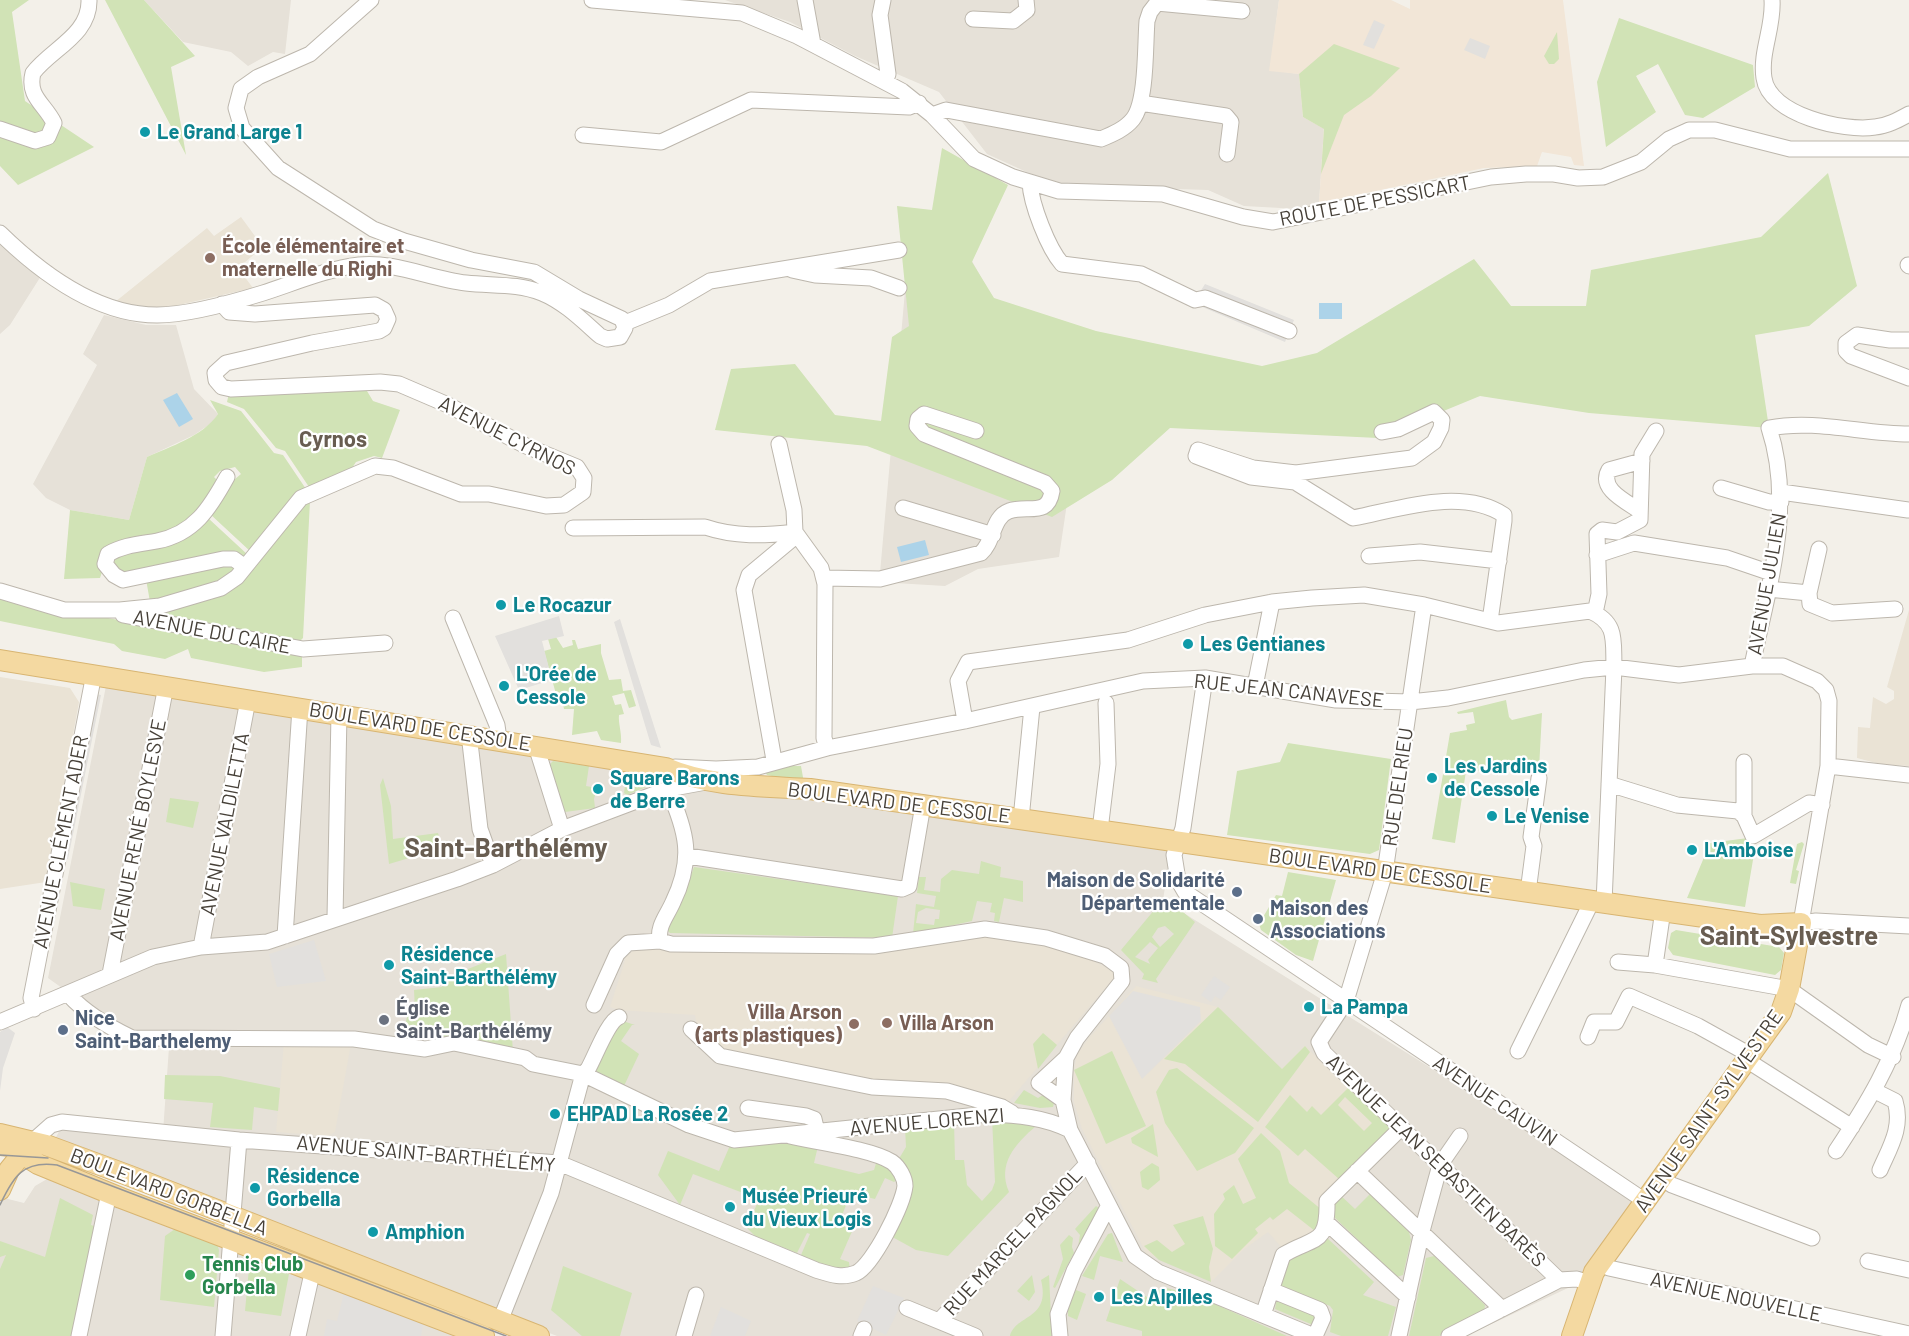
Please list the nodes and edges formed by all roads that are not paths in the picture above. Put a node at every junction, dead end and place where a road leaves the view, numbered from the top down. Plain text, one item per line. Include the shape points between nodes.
1 (89, 0) edge
2 (371, 0) edge
3 (592, 0) edge
4 (805, 0) edge
5 (884, 0) edge
6 (1026, 0) edge
7 (1772, 0) edge
8 (1242, 10) dead end
9 (973, 19) dead end
10 (813, 44) junction
11 (885, 82) junction
12 (919, 103) junction
13 (1140, 103) junction
14 (1909, 114) edge
15 (932, 115) junction
16 (0, 129) edge
17 (583, 135) dead end
18 (1909, 149) edge
19 (1227, 154) dead end
20 (1030, 183) junction
21 (0, 233) edge
22 (899, 250) dead end
23 (787, 268) junction
24 (899, 288) dead end
25 (222, 304) junction
26 (625, 323) junction
27 (1288, 331) dead end
28 (1909, 340) edge
29 (1909, 378) edge
30 (976, 431) dead end
31 (1656, 431) dead end
32 (1382, 432) dead end
33 (1909, 434) edge
34 (779, 444) dead end
35 (1642, 461) junction
36 (226, 477) dead end
37 (1721, 488) dead end
38 (1781, 497) junction
39 (903, 508) dead end
40 (1908, 510) edge
41 (1640, 511) junction
42 (573, 528) dead end
43 (796, 533) junction
44 (993, 535) junction
45 (1819, 549) dead end
46 (1598, 555) junction
47 (1369, 556) dead end
48 (1499, 561) junction
49 (245, 567) junction
50 (1771, 573) junction
51 (824, 578) junction
52 (1768, 589) junction
53 (0, 591) edge
54 (1809, 593) junction
55 (1272, 602) junction
56 (1424, 605) junction
57 (1895, 609) dead end
58 (120, 610) junction
59 (1595, 613) junction
60 (453, 618) dead end
61 (1490, 621) junction
62 (385, 643) dead end
63 (0, 660) edge
64 (1752, 666) junction
65 (1614, 667) junction
66 (94, 674) junction
67 (1205, 678) junction
68 (1817, 681) joint
69 (166, 686) junction
70 (1255, 686) junction
71 (248, 700) junction
72 (1410, 702) junction
73 (1106, 704) dead end
74 (1032, 707) junction
75 (300, 708) junction
76 (339, 714) junction
77 (965, 721) junction
78 (469, 734) junction
79 (500, 740) junction
80 (536, 746) junction
81 (827, 748) junction
82 (774, 760) junction
83 (1743, 762) dead end
84 (1828, 765) junction
85 (758, 767) junction
86 (1909, 775) edge
87 (670, 777) junction
88 (1539, 778) dead end
89 (1609, 784) junction
90 (778, 787) junction
91 (1822, 804) junction
92 (923, 805) junction
93 (1744, 816) junction
94 (1021, 819) junction
95 (562, 829) junction
96 (1100, 830) junction
97 (1178, 842) junction
98 (688, 855) junction
99 (494, 865) junction
100 (1385, 872) junction
101 (1528, 892) junction
102 (1598, 902) junction
103 (1663, 910) junction
104 (335, 918) junction
105 (1801, 923) junction
106 (1909, 926) edge
107 (285, 936) junction
108 (660, 941) junction
109 (201, 947) junction
110 (1618, 962) dead end
111 (1655, 965) junction
112 (110, 974) junction
113 (1789, 989) junction
114 (69, 995) junction
115 (1346, 1001) junction
116 (594, 1005) dead end
117 (1909, 1005) edge
118 (34, 1009) junction
119 (619, 1017) dead end
120 (0, 1019) edge
121 (691, 1029) dead end
122 (1588, 1037) dead end
123 (1518, 1051) dead end
124 (1893, 1057) junction
125 (1066, 1058) junction
126 (1750, 1058) junction
127 (583, 1074) junction
128 (1875, 1091) junction
129 (1063, 1100) junction
130 (747, 1108) dead end
131 (1014, 1115) junction
132 (1852, 1127) junction
133 (1401, 1128) junction
134 (1070, 1130) junction
135 (817, 1132) junction
136 (0, 1134) edge
137 (790, 1136) junction
138 (1460, 1136) dead end
139 (239, 1140) junction
140 (0, 1145) edge
141 (28, 1147) junction
142 (1836, 1151) dead end
143 (559, 1163) junction
144 (1088, 1163) junction
145 (1440, 1165) junction
146 (1880, 1170) dead end
147 (1358, 1171) junction
148 (1661, 1178) junction
149 (0, 1190) edge
150 (109, 1192) junction
151 (1645, 1201) junction
152 (1108, 1207) junction
153 (233, 1216) junction
154 (1327, 1222) junction
155 (1422, 1231) junction
156 (1812, 1238) dead end
157 (231, 1240) junction
158 (1868, 1261) dead end
159 (1600, 1264) junction
160 (313, 1269) junction
161 (1909, 1270) edge
162 (1559, 1280) junction
163 (1589, 1283) junction
164 (1271, 1290) junction
165 (696, 1295) dead end
166 (1407, 1297) junction
167 (907, 1308) dead end
168 (1502, 1309) junction
169 (1263, 1315) junction
170 (500, 1321) junction
171 (939, 1322) junction
172 (474, 1334) edge
173 (1909, 1334) edge
174 (79, 1336) edge
175 (223, 1336) edge
176 (297, 1336) edge
177 (539, 1336) edge
178 (684, 1336) edge
179 (975, 1336) edge
180 (1060, 1336) edge
181 (1315, 1336) edge
182 (1399, 1336) edge
183 (1449, 1336) edge
184 (1572, 1336) edge

1 - 16 street via 78,30 33,73 34,96 54,123 48,137 35,141
2 - 26 street via 310,54 258,77 241,89 236,108 242,128 278,168 373,229 471,260 534,272
3 - 10 street, ROUTE DE PESSICART via 742,13
4 - 10 street
5 - 11 street via 880,15 888,74
6 - 9 street via 1027,10 1013,21
7 - 14 street via 1763,58 1764,80 1767,90 1782,105 1814,119 1863,129 1887,125
8 - 13 street via 1157,3 1147,21
10 - 11 street, ROUTE DE PESSICART
11 - 12 street, ROUTE DE PESSICART
12 - 15 street, ROUTE DE PESSICART
12 - 17 street via 909,107 751,100 661,142
13 - 15 street via 1134,118 1118,132 1101,139 946,110
13 - 19 street via 1226,116 1231,122
15 - 20 street, ROUTE DE PESSICART via 974,159
18 - 20 street, ROUTE DE PESSICART via 1790,149 1715,130 1689,130 1670,139 1641,162 1603,177 1491,177 1273,222 1163,194 1068,192
20 - 27 street via 1034,204 1055,257 1062,264 1141,274 1195,300 1205,298
21 - 25 street via 46,273 115,308 157,315
22 - 23 street
23 - 24 street via 814,275 871,278
23 - 26 street via 710,281 669,305
25 - 26 street via 349,267 381,265 458,282 529,288 551,297 607,339 620,337
25 - 49 street, AVENUE CYRNOS via 229,312 255,314 375,305 384,310 388,319 379,331 226,363 215,376 224,388 380,382 406,386 577,467 585,482 576,499 553,507 489,494 461,494 393,468 375,466 301,498
28 - 29 street via 1857,335 1846,343 1846,351
30 - 44 street via 924,414 918,419 917,426 924,434 1045,483 1052,491 1050,501 1043,507 1010,510 999,517
31 - 35 street
32 - 48 street via 1434,412 1442,420 1434,442 1412,458 1296,473 1253,468 1198,450 1196,456 1251,477 1295,482 1353,518 1443,502 1493,508 1504,515
33 - 38 street, AVENUE JULIEN via 1786,425 1769,428 1778,455
34 - 43 street
35 - 41 street
35 - 41 street via 1609,470 1606,475 1606,484 1613,492
36 - 49 street via 202,517 190,528 162,540 120,547 108,554 105,564 123,580 223,559 234,559
37 - 38 street via 1769,502
38 - 40 street
38 - 50 street, AVENUE JULIEN
39 - 44 street
41 - 46 street via 1640,520 1617,532 1602,530 1597,534
42 - 43 street via 705,527 726,534
43 - 51 street
43 - 82 street via 749,575 744,590
44 - 51 street via 981,553 895,576
45 - 54 street
46 - 50 street via 1634,543 1727,558
46 - 59 street via 1599,594
47 - 48 street via 1420,552
48 - 61 street
49 - 58 street, AVENUE CYRNOS via 225,587 160,606
50 - 52 street, AVENUE JULIEN
51 - 81 street
52 - 54 street
52 - 64 street, AVENUE JULIEN
53 - 58 street, AVENUE CYRNOS via 64,610
54 - 57 street via 1810,604 1832,613
55 - 56 street via 1364,595
55 - 70 street
55 - 77 street via 1205,615 1128,640 968,662 958,681
56 - 61 street
56 - 72 street, RUE DELRIEU
58 - 62 street, AVENUE DU CAIRE via 127,617 306,649
59 - 61 street
59 - 65 street via 1604,616 1612,632
60 - 79 street
63 - 66 main road, BOULEVARD DE CESSOLE
64 - 65 street, RUE JEAN CANAVESE via 1680,675
64 - 68 street, RUE JEAN CANAVESE via 1783,666
65 - 72 street, RUE JEAN CANAVESE
65 - 89 street
66 - 69 main road, BOULEVARD DE CESSOLE
66 - 118 street, AVENUE CLÉMENT ADER via 31,998
67 - 70 street, RUE JEAN CANAVESE
67 - 74 street, RUE JEAN CANAVESE via 1143,681
67 - 97 street, AVENUE CAUVIN
68 - 84 street, AVENUE SAINT-SYLVESTRE via 1826,690 1829,701
69 - 71 main road, BOULEVARD DE CESSOLE
69 - 112 street, AVENUE RENÉ BOYLESVE
70 - 72 street, RUE JEAN CANAVESE via 1336,700
71 - 75 main road, BOULEVARD DE CESSOLE
71 - 109 street, AVENUE VALDILETTA
72 - 100 street, RUE DELRIEU
73 - 96 street via 1108,764
74 - 77 street, RUE JEAN CANAVESE
74 - 94 street
75 - 76 main road, BOULEVARD DE CESSOLE
75 - 107 street
76 - 78 main road, BOULEVARD DE CESSOLE
76 - 104 street
77 - 81 street, RUE JEAN CANAVESE
78 - 79 main road, BOULEVARD DE CESSOLE
78 - 99 street via 480,829
79 - 80 main road, BOULEVARD DE CESSOLE
80 - 87 main road, BOULEVARD DE CESSOLE
80 - 95 street
81 - 82 street, RUE JEAN CANAVESE
82 - 85 street, RUE JEAN CANAVESE
83 - 93 street
84 - 86 street
84 - 91 street, AVENUE SAINT-SYLVESTRE
85 - 87 street via 680,766
85 - 90 street
87 - 90 main road, BOULEVARD DE CESSOLE
87 - 95 street
87 - 98 street
88 - 101 street
89 - 93 street via 1677,805 1738,811
89 - 102 street
90 - 92 main road, BOULEVARD DE CESSOLE
91 - 93 street via 1809,803 1753,836
91 - 105 street, AVENUE SAINT-SYLVESTRE
92 - 94 main road, BOULEVARD DE CESSOLE
92 - 98 street via 909,886 902,889
94 - 96 main road, BOULEVARD DE CESSOLE
95 - 99 street
96 - 97 main road, BOULEVARD DE CESSOLE
97 - 100 main road, BOULEVARD DE CESSOLE
97 - 115 street, AVENUE CAUVIN via 1174,855 1176,872 1191,897
98 - 108 street via 684,876 658,931
99 - 104 street
100 - 101 main road, BOULEVARD DE CESSOLE
100 - 115 street, AVENUE JEAN SEBASTIEN BARÈS
101 - 102 main road, BOULEVARD DE CESSOLE
102 - 103 main road, BOULEVARD DE CESSOLE
102 - 123 street
103 - 105 main road, BOULEVARD DE CESSOLE via 1760,925
103 - 111 street
104 - 107 street
105 - 106 street
105 - 113 main road, AVENUE SAINT-SYLVESTRE
107 - 109 street via 267,942
108 - 116 street via 628,943 616,954
108 - 125 street via 874,946 985,929 1046,938 1112,959 1123,973 1114,994 1077,1038
109 - 112 street via 153,957
110 - 111 street
111 - 113 street
112 - 114 street
113 - 124 street via 1868,1045
113 - 126 main road, AVENUE SAINT-SYLVESTRE via 1781,1012
114 - 118 street
114 - 127 street, AVENUE LORENZI via 79,1006 132,1038 354,1039 425,1048 454,1043
115 - 133 street, AVENUE JEAN SEBASTIEN BARÈS via 1319,1042 1324,1053
115 - 151 street, AVENUE CAUVIN
117 - 124 street
118 - 120 street
119 - 127 street via 607,1028
121 - 131 street via 720,1056 872,1088 964,1094
122 - 126 street via 1594,1022 1616,1022 1629,996 1698,1026
124 - 128 street
125 - 129 street
125 - 129 street via 1039,1083
126 - 132 street
126 - 148 main road, AVENUE SAINT-SYLVESTRE
127 - 137 street, AVENUE LORENZI via 689,1125 727,1138
127 - 143 street
128 - 132 street
128 - 146 street via 1894,1101 1897,1108 1898,1130
129 - 134 street
130 - 135 street via 806,1116 814,1119
131 - 134 street, AVENUE LORENZI via 1052,1121
131 - 135 street, AVENUE LORENZI via 988,1114
132 - 142 street
133 - 145 street, AVENUE JEAN SEBASTIEN BARÈS
133 - 147 street
134 - 144 street
135 - 137 street, AVENUE LORENZI
136 - 141 main road
137 - 143 street, AVENUE SAINT-BARTHÉLÉMY via 870,1154 892,1162 901,1172 905,1184 902,1200 883,1239 858,1272 845,1276 816,1270
138 - 145 street
139 - 141 street, AVENUE SAINT-BARTHÉLÉMY via 62,1122 51,1125
139 - 143 street, AVENUE SAINT-BARTHÉLÉMY
139 - 153 street
140 - 141 main road
141 - 149 main road via 9,1170
141 - 150 main road, BOULEVARD GORBELLA via 38,1164
141 - 153 main road, BOULEVARD GORBELLA
143 - 170 street via 551,1193
144 - 152 street
144 - 171 street, RUE MARCEL PAGNOL
145 - 155 street
145 - 162 street, AVENUE JEAN SEBASTIEN BARÈS
147 - 154 street via 1327,1201
147 - 155 street
148 - 151 main road, AVENUE SAINT-SYLVESTRE
148 - 156 street
150 - 157 main road, BOULEVARD GORBELLA
150 - 174 street
151 - 159 main road, AVENUE SAINT-SYLVESTRE
152 - 169 street via 1135,1256 1158,1272
152 - 180 street via 1074,1271 1058,1314
153 - 157 street
153 - 170 main road, BOULEVARD GORBELLA
154 - 164 street via 1314,1242 1283,1255
154 - 166 street
155 - 166 street
155 - 168 street
157 - 160 main road, BOULEVARD GORBELLA
157 - 175 street
158 - 161 street
159 - 163 main road, AVENUE SAINT-SYLVESTRE
159 - 173 street, AVENUE NOUVELLE
160 - 172 main road, BOULEVARD GORBELLA
160 - 176 street
162 - 163 street
162 - 168 street
163 - 184 main road, AVENUE SAINT-SYLVESTRE
164 - 169 street
164 - 181 street via 1320,1310 1323,1318
165 - 178 street
166 - 182 street
167 - 171 street
168 - 183 street
169 - 181 street
170 - 177 main road, BOULEVARD GORBELLA
171 - 179 street

